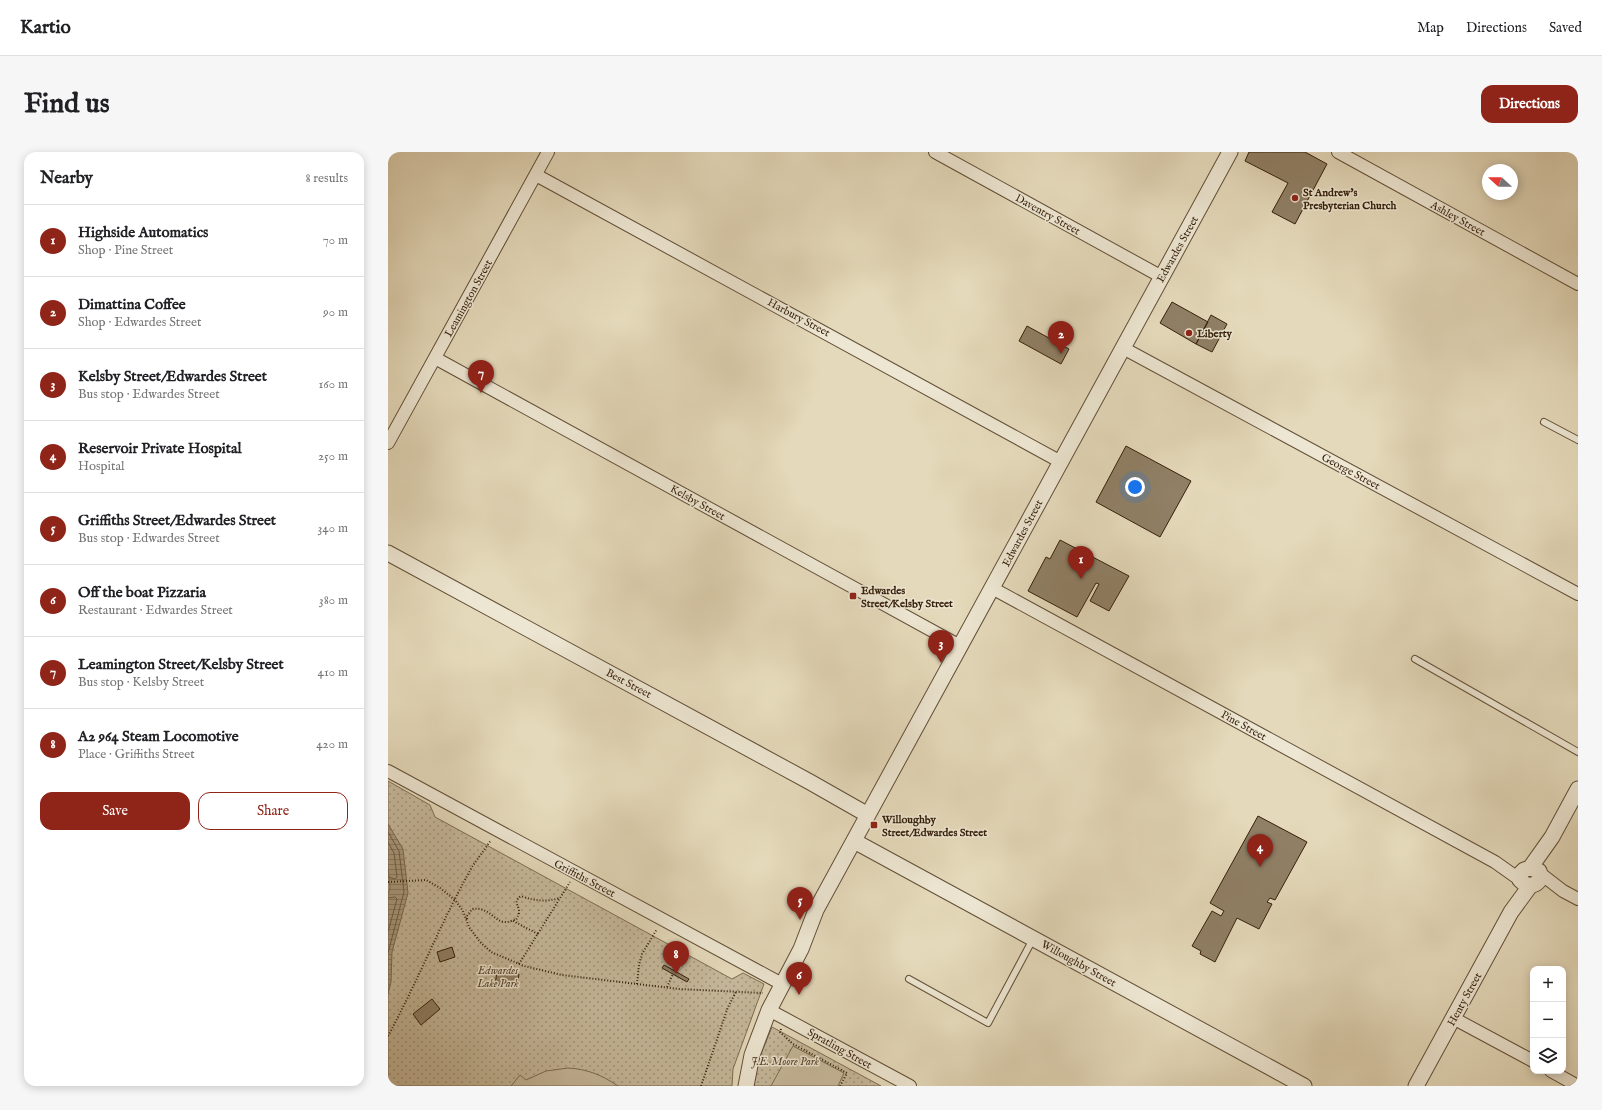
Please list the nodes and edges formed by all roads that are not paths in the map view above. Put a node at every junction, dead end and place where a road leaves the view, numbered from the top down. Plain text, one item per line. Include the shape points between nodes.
1 (548, 152) edge
2 (935, 152) edge
3 (1230, 152) edge
4 (1338, 152) edge
5 (536, 175) junction
6 (1162, 277) junction
7 (1578, 284) edge
8 (1123, 348) junction
9 (435, 358) junction
10 (1544, 422) dead end
11 (1578, 440) edge
12 (388, 443) edge
13 (1061, 462) junction
14 (388, 553) edge
15 (992, 588) junction
16 (1578, 594) edge
17 (960, 646) junction
18 (1415, 659) dead end
19 (1578, 752) edge
20 (388, 771) edge
21 (1578, 789) edge
22 (868, 815) junction
23 (854, 841) junction
24 (1530, 876) junction
25 (1578, 899) edge
26 (1033, 939) junction
27 (909, 979) dead end
28 (778, 982) junction
29 (769, 1010) junction
30 (1453, 1018) junction
31 (1530, 1059) edge
32 (1556, 1074) edge
33 (738, 1086) edge
34 (746, 1086) edge
35 (910, 1086) edge
36 (1304, 1086) edge
37 (1416, 1086) edge
38 (1578, 1086) edge

1 - 5 street, Leamington Street
2 - 6 street, Daventry Street
3 - 6 street, Edwardes Street
4 - 7 street, Ashley Street
5 - 9 street, Leamington Street
5 - 13 street, Harbury Street
6 - 8 street, Edwardes Street
8 - 13 street, Edwardes Street
8 - 16 street, George Street
9 - 12 street, Leamington Street
9 - 17 street, Kelsby Street
10 - 11 lane
13 - 15 street, Edwardes Street
14 - 22 street, Best Street
15 - 17 street, Edwardes Street
15 - 24 street, Pine Street via 1495,862
17 - 22 street, Edwardes Street
18 - 19 lane
20 - 28 street, Griffiths Street
21 - 24 street, Henty Street
22 - 23 street, Edwardes Street
23 - 26 street, Willoughby Street
23 - 28 street, Edwardes Street via 814,915 789,954
24 - 25 street, Pine Street
24 - 30 street, Henty Street
26 - 27 lane via 988,1023
26 - 36 street, Willoughby Street
28 - 29 street, Edwardes Street
28 - 33 street, Edwardes Street via 765,999 751,1036
29 - 34 street, Edwardes Street via 752,1055
29 - 35 street, Spratling Street
30 - 31 street
30 - 37 street, Henty Street
32 - 38 street

